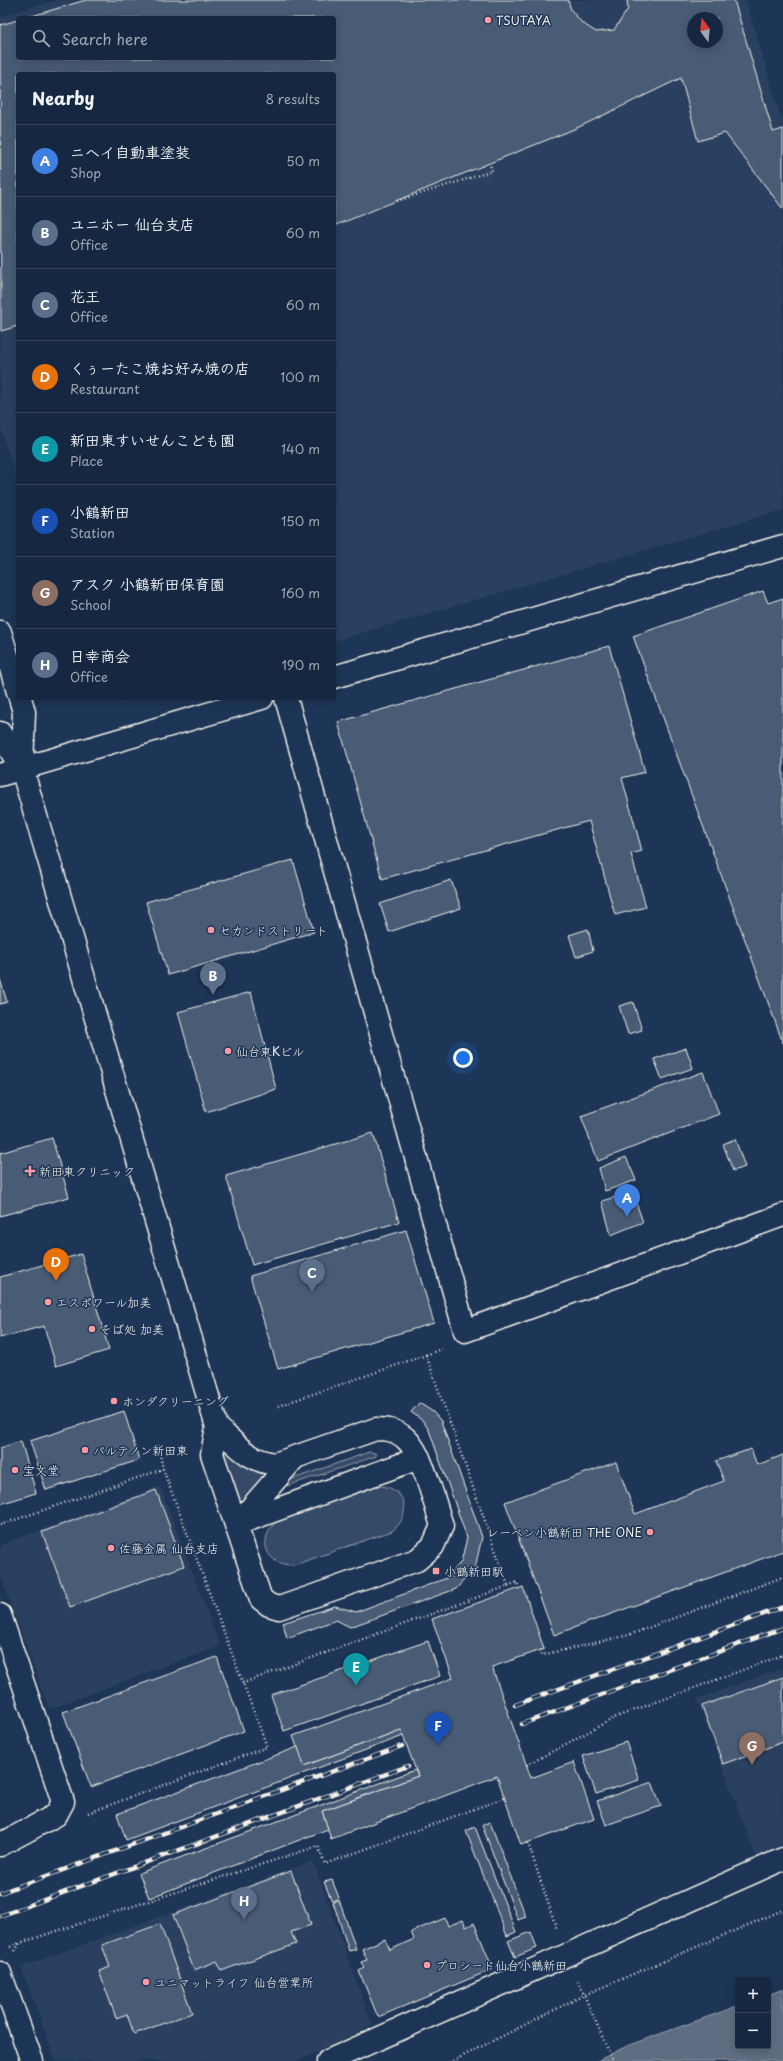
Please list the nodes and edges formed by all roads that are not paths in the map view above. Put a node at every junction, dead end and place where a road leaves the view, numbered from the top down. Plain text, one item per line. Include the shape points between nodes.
1 (783, 546) edge
2 (0, 632) edge
3 (336, 676) edge
4 (16, 685) edge
5 (21, 700) edge
6 (255, 700) edge
7 (287, 700) edge
8 (0, 733) edge
9 (22, 769) junction
10 (0, 775) edge
11 (783, 1215) edge
12 (217, 1427) junction
13 (295, 1457) junction
14 (419, 1458) junction
15 (237, 1524) junction
16 (0, 1615) edge
17 (0, 1845) edge
18 (783, 1859) edge
19 (0, 1973) edge
20 (32, 2061) edge
21 (328, 2061) edge

1 - 3 street
2 - 4 street
5 - 9 street via 24,712
6 - 9 street
7 - 11 street via 465,1331
8 - 9 street
9 - 10 street
9 - 12 street
12 - 13 street via 248,1456 263,1462 275,1464
12 - 15 street via 212,1454
13 - 14 street via 376,1429 390,1429 406,1438
13 - 15 street
14 - 15 street
14 - 15 street via 442,1526 433,1546 417,1560 279,1608 261,1599
16 - 17 street via 63,1802 56,1814
18 - 21 street
19 - 20 street

